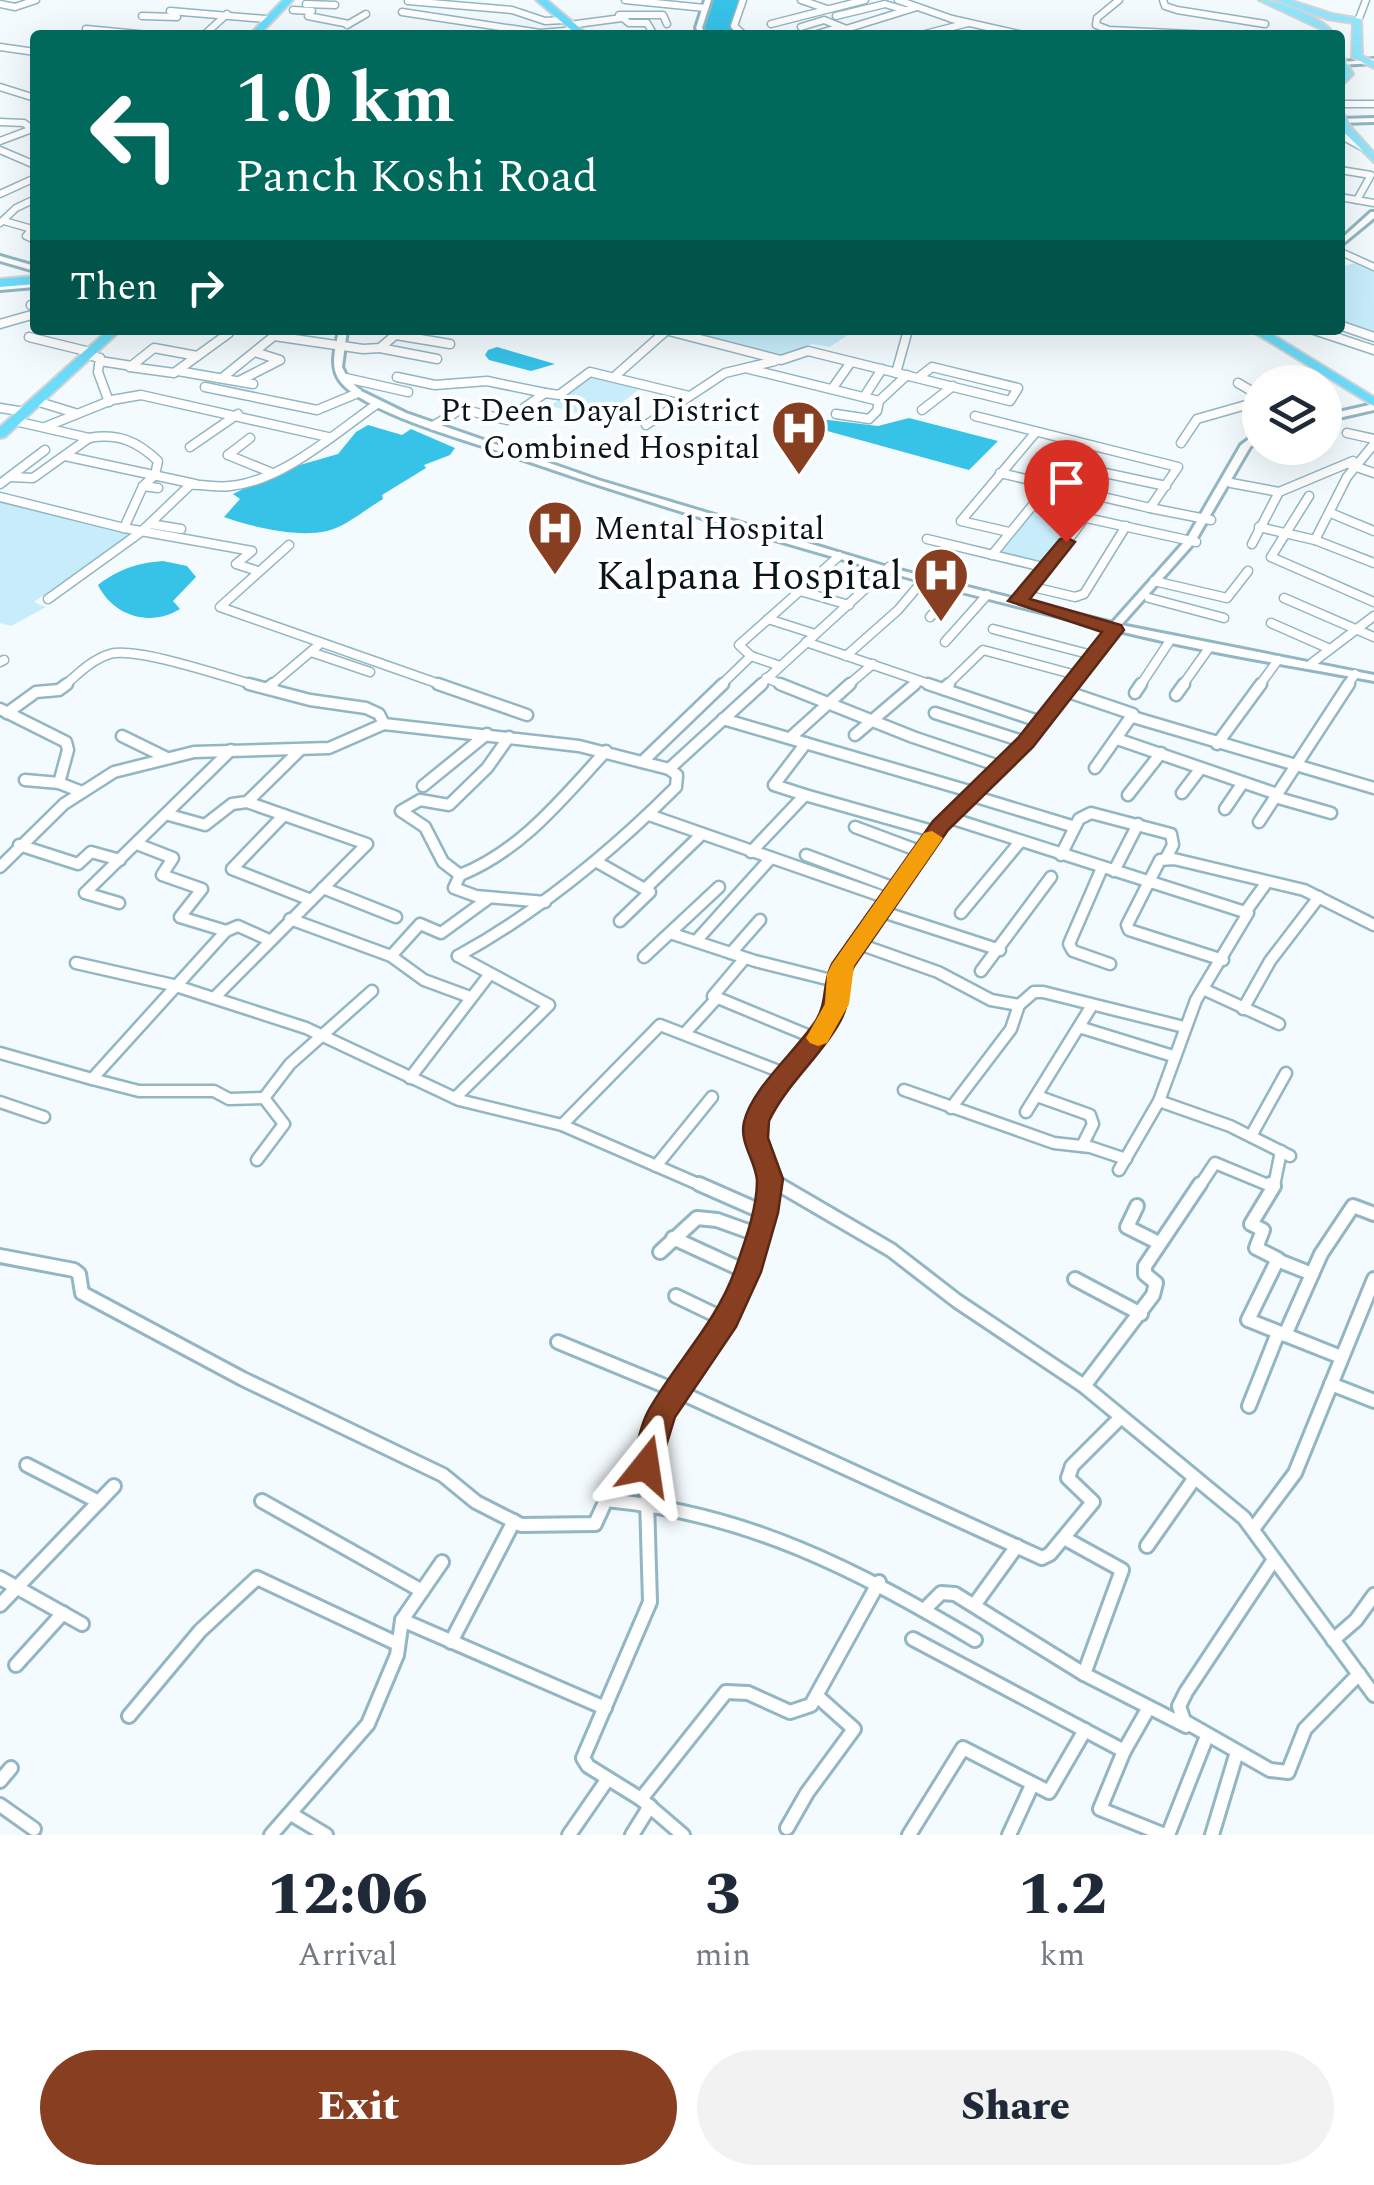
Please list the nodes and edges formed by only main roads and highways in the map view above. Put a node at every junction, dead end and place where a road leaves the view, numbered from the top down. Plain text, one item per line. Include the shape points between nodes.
1 (544, 0) edge
2 (1264, 0) edge
3 (1280, 0) edge
4 (294, 4) edge
5 (574, 27) edge
6 (258, 30) edge
7 (1326, 30) edge
8 (1372, 63) edge
9 (1345, 129) edge
10 (1369, 153) edge
11 (30, 281) edge
12 (0, 284) edge
13 (111, 335) edge
14 (1266, 335) edge
15 (1307, 365) edge
16 (1342, 388) edge
17 (1373, 405) edge
18 (0, 434) edge

1 - 5 highway
2 - 7 main road
3 - 8 main road via 1358,21 1357,58
4 - 6 highway
9 - 10 main road
11 - 12 highway
13 - 18 highway
14 - 15 highway
16 - 17 highway

